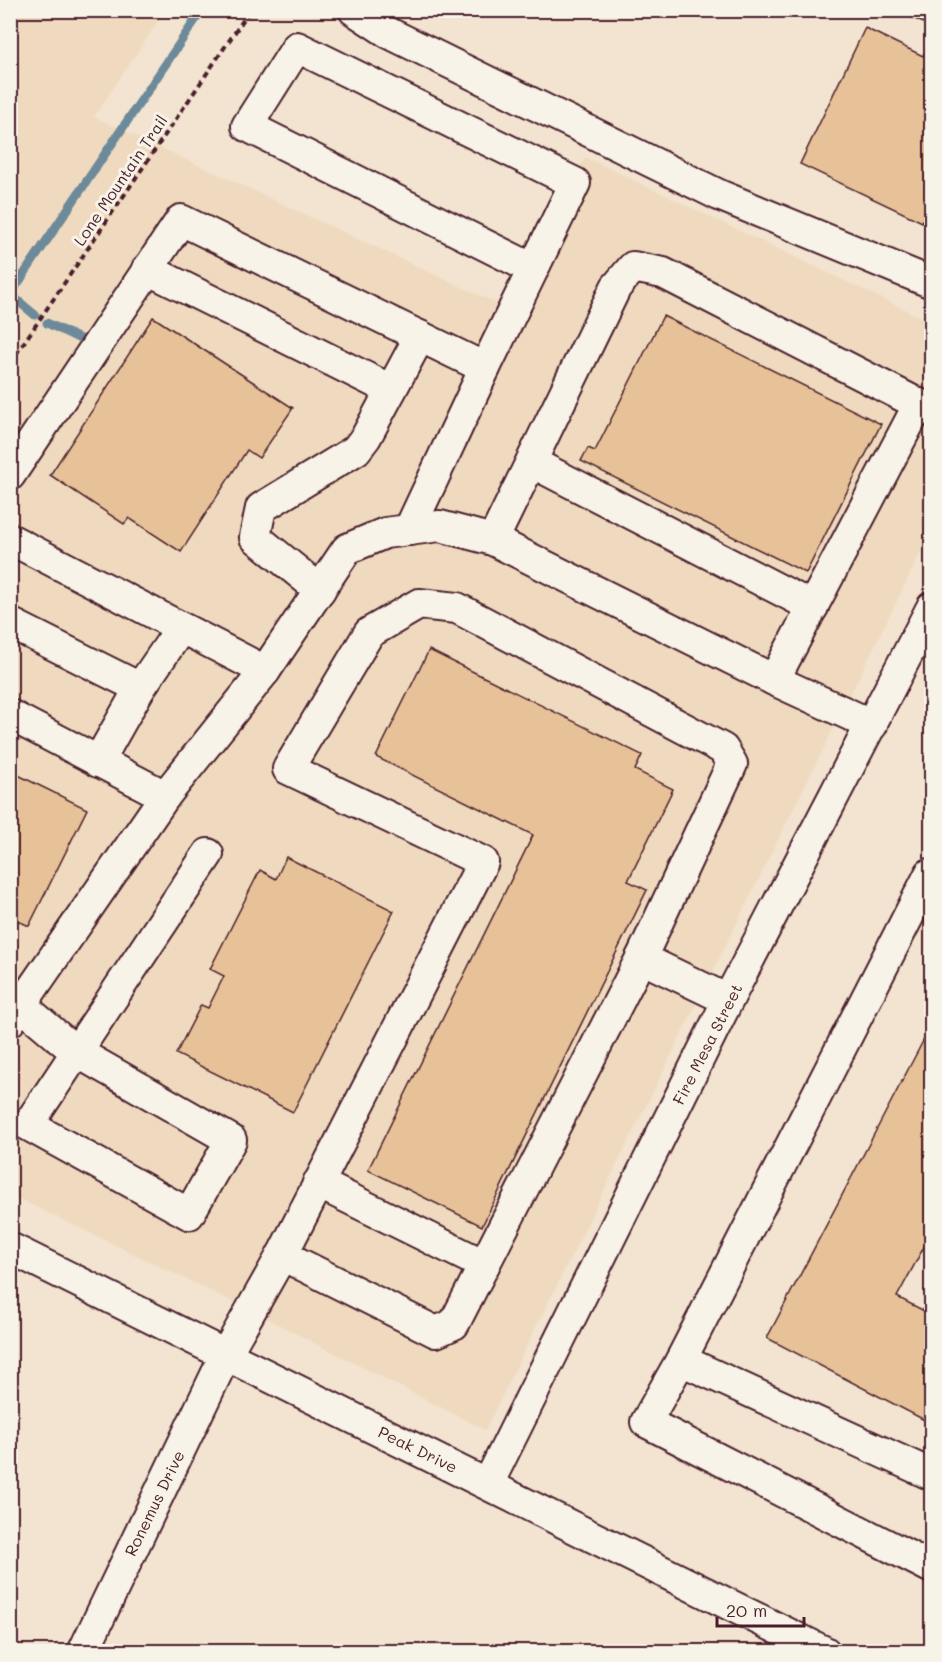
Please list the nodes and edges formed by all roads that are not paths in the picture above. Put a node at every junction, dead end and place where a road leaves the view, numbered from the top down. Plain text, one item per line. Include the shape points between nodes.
1 (354, 10) edge
2 (147, 269) junction
3 (533, 269) junction
4 (932, 283) edge
5 (420, 336) junction
6 (485, 368) junction
7 (391, 390) junction
8 (925, 408) edge
9 (531, 462) junction
10 (10, 475) edge
11 (410, 530) junction
12 (10, 539) edge
13 (493, 540) junction
14 (320, 590) junction
15 (813, 607) junction
16 (932, 607) edge
17 (10, 623) edge
18 (181, 628) junction
19 (265, 671) junction
20 (774, 680) junction
21 (140, 688) junction
22 (10, 715) edge
23 (872, 725) junction
24 (98, 762) junction
25 (165, 796) junction
26 (208, 854) dead end
27 (932, 875) edge
28 (641, 958) junction
29 (728, 1000) junction
30 (16, 1013) edge
31 (75, 1051) junction
32 (318, 1183) junction
33 (10, 1248) edge
34 (282, 1255) junction
35 (484, 1265) junction
36 (226, 1354) junction
37 (681, 1360) junction
38 (932, 1475) edge
39 (488, 1484) junction
40 (932, 1568) edge
41 (83, 1652) edge
42 (825, 1652) edge

1 - 4 street via 389,33 719,195
2 - 5 street via 181,220
2 - 7 street
2 - 10 street
3 - 3 street via 575,183 297,47 247,126
3 - 6 street
5 - 6 street
5 - 7 street
6 - 11 street
7 - 14 street via 356,450 261,508 255,537
8 - 9 street via 663,273 633,267 616,287
8 - 15 street
9 - 13 street
9 - 15 street
11 - 13 street via 440,526
11 - 14 street via 384,533 347,549
12 - 18 street
13 - 20 street
14 - 19 street
15 - 20 street
16 - 23 street, Fire Mesa Street
17 - 21 street
18 - 19 street
18 - 21 street
19 - 25 street
20 - 23 street
21 - 24 street
22 - 24 street
23 - 29 street, Fire Mesa Street
24 - 25 street
25 - 30 street
26 - 31 street
27 - 37 street
28 - 29 street
28 - 32 street, Ronemus Drive via 732,764 723,749 457,608 419,604 369,633 288,769 483,862
28 - 35 street
29 - 39 street, Fire Mesa Street
30 - 31 street
31 - 31 street via 231,1140 189,1214 28,1125
32 - 34 street, Ronemus Drive
32 - 35 street
33 - 36 street, Peak Drive
34 - 35 street via 436,1332 454,1324
34 - 36 street, Ronemus Drive
36 - 39 street, Peak Drive
36 - 41 street, Ronemus Drive
37 - 38 street
37 - 40 street via 646,1422
39 - 42 street, Peak Drive

